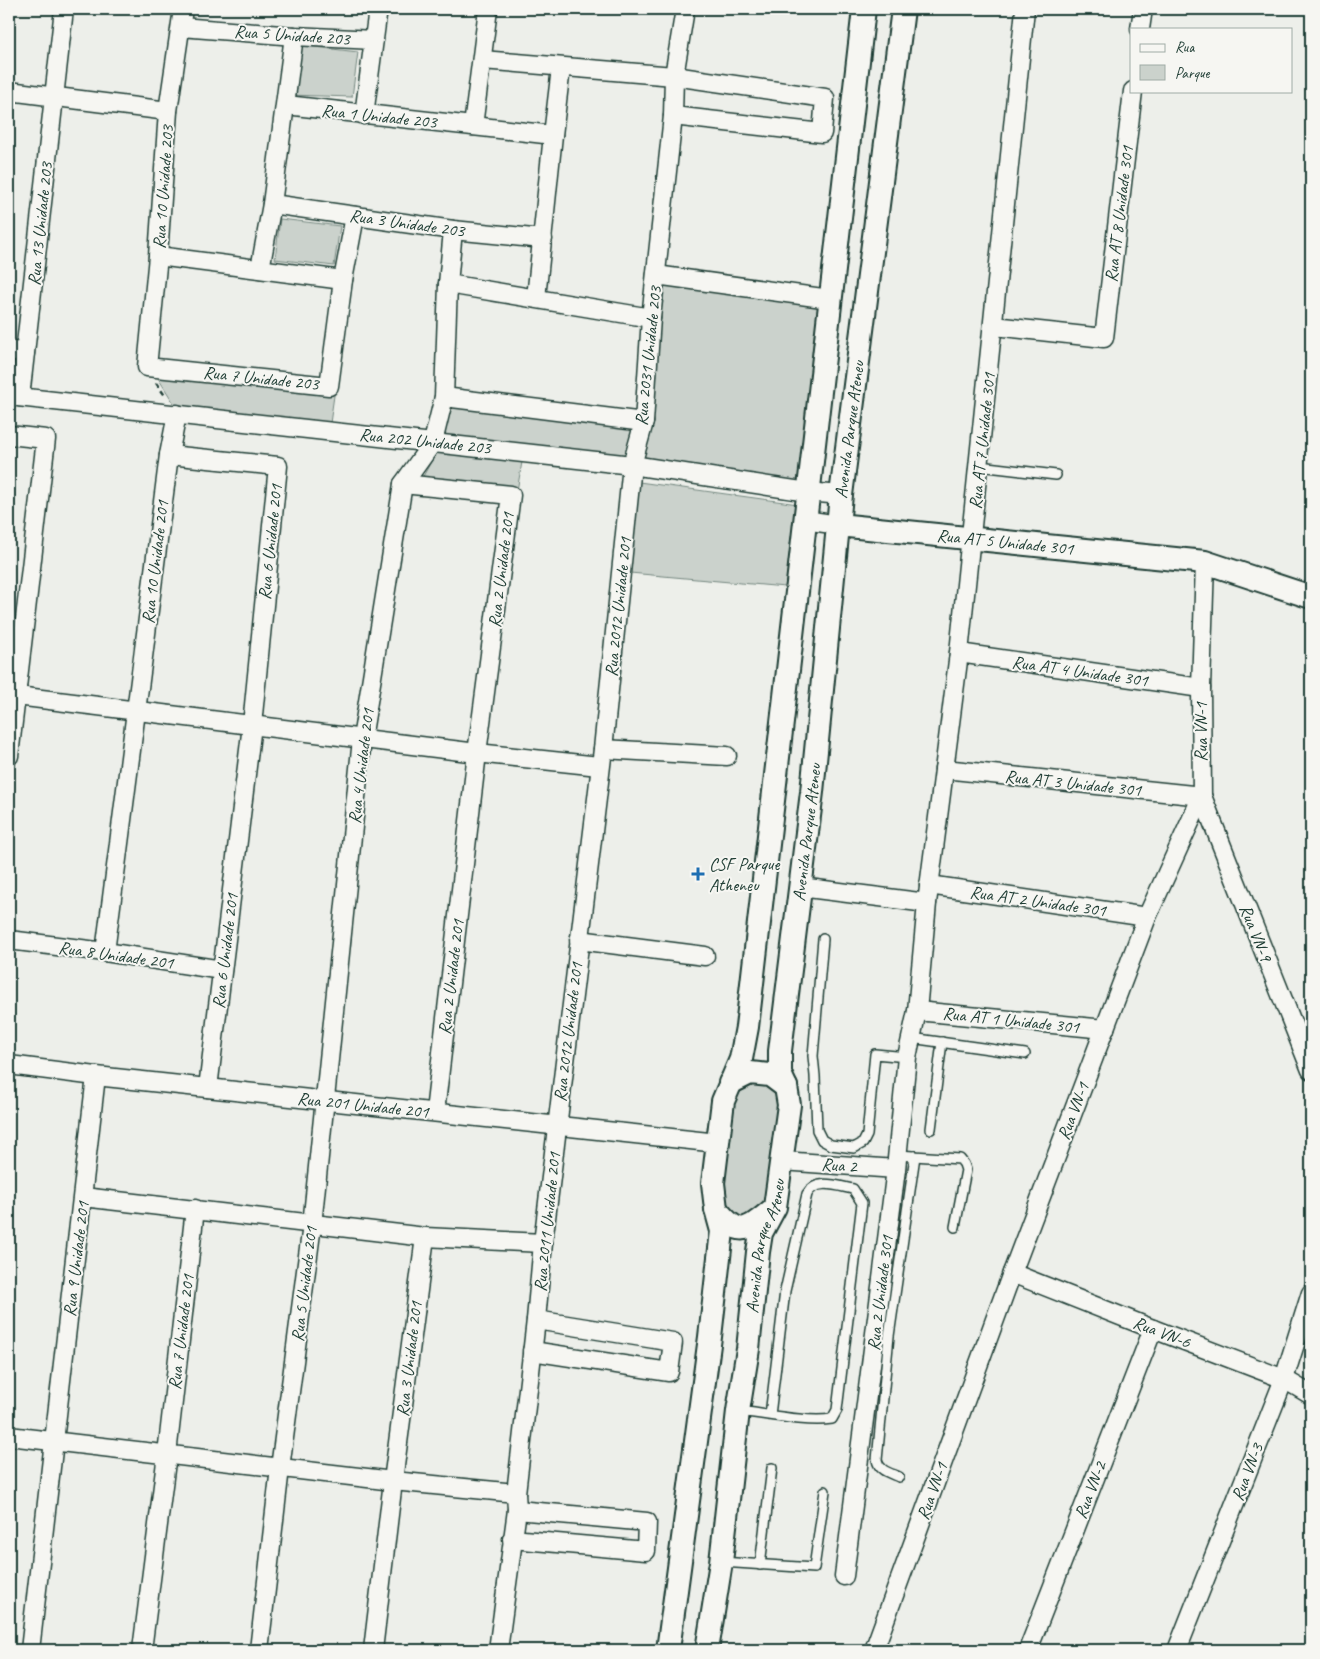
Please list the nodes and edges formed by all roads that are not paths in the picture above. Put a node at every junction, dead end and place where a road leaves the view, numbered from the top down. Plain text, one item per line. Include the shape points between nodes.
1 (64, 9) edge
2 (183, 9) edge
3 (378, 9) edge
4 (488, 9) edge
5 (685, 9) edge
6 (864, 9) edge
7 (903, 9) edge
8 (1025, 9) edge
9 (1143, 9) edge
10 (180, 27) junction
11 (1140, 28) edge
12 (294, 36) junction
13 (374, 40) junction
14 (482, 60) junction
15 (561, 68) junction
16 (674, 76) junction
17 (9, 91) edge
18 (1133, 92) edge
19 (54, 96) junction
20 (286, 105) junction
21 (168, 111) junction
22 (364, 115) junction
23 (673, 116) junction
24 (473, 126) junction
25 (553, 135) junction
26 (272, 204) junction
27 (355, 216) junction
28 (453, 230) junction
29 (543, 239) junction
30 (158, 256) junction
31 (260, 269) junction
32 (656, 275) junction
33 (343, 280) junction
34 (448, 284) junction
35 (536, 298) junction
36 (830, 299) junction
37 (651, 318) junction
38 (994, 326) junction
39 (17, 352) edge
40 (147, 366) joint
41 (14, 396) edge
42 (444, 397) junction
43 (177, 414) junction
44 (644, 422) junction
45 (9, 435) edge
46 (433, 442) junction
47 (169, 455) junction
48 (632, 465) junction
49 (979, 466) junction
50 (1056, 475) dead end
51 (403, 484) junction
52 (808, 492) junction
53 (841, 496) junction
54 (805, 520) junction
55 (838, 525) junction
56 (972, 538) junction
57 (1205, 562) junction
58 (1311, 597) edge
59 (959, 653) junction
60 (1201, 688) junction
61 (12, 696) edge
62 (136, 711) junction
63 (252, 725) junction
64 (362, 739) junction
65 (477, 753) junction
66 (9, 756) edge
67 (727, 756) dead end
68 (601, 757) junction
69 (944, 769) junction
70 (1202, 796) junction
71 (929, 885) junction
72 (800, 887) junction
73 (926, 903) junction
74 (1147, 917) junction
75 (823, 939) dead end
76 (9, 940) edge
77 (579, 940) junction
78 (105, 952) junction
79 (705, 956) dead end
80 (222, 970) junction
81 (917, 1011) junction
82 (1105, 1029) junction
83 (911, 1038) junction
84 (942, 1042) junction
85 (1025, 1054) dead end
86 (907, 1057) junction
87 (9, 1065) edge
88 (1311, 1070) edge
89 (96, 1076) junction
90 (730, 1083) junction
91 (208, 1088) junction
92 (786, 1088) junction
93 (326, 1100) junction
94 (435, 1112) junction
95 (558, 1124) junction
96 (931, 1129) dead end
97 (718, 1143) junction
98 (903, 1160) junction
99 (782, 1161) junction
100 (83, 1197) junction
101 (775, 1207) junction
102 (195, 1209) junction
103 (716, 1209) junction
104 (312, 1225) junction
105 (955, 1227) dead end
106 (424, 1237) junction
107 (543, 1244) junction
108 (1012, 1273) junction
109 (1311, 1292) edge
110 (536, 1320) junction
111 (1153, 1329) junction
112 (532, 1351) junction
113 (1284, 1378) junction
114 (1311, 1395) edge
115 (738, 1411) junction
116 (770, 1415) junction
117 (9, 1436) edge
118 (53, 1441) junction
119 (167, 1454) junction
120 (280, 1468) junction
121 (772, 1468) dead end
122 (899, 1477) dead end
123 (392, 1481) junction
124 (825, 1491) dead end
125 (516, 1493) junction
126 (517, 1510) junction
127 (512, 1539) junction
128 (721, 1562) junction
129 (760, 1564) junction
130 (844, 1576) dead end
131 (30, 1650) edge
132 (142, 1650) edge
133 (259, 1650) edge
134 (373, 1650) edge
135 (498, 1650) edge
136 (668, 1650) edge
137 (707, 1650) edge
138 (874, 1650) edge
139 (1028, 1650) edge
140 (1177, 1650) edge

1 - 19 street, Rua 13 Unidade 203
2 - 10 street, Rua 10 Unidade 203
3 - 13 street, Rua 5 Unidade 203
4 - 14 street
5 - 16 street, Rua 2031 Unidade 203
6 - 36 street, Avenida Parque Ateneu
7 - 53 street, Avenida Parque Ateneu
8 - 38 street, Rua AT 7 Unidade 301
9 - 11 street
10 - 12 street, Rua 5 Unidade 203
10 - 21 street, Rua 10 Unidade 203
12 - 13 street, Rua 5 Unidade 203
12 - 20 street
13 - 22 street, Rua 5 Unidade 203
14 - 15 street
14 - 24 street
15 - 16 street
15 - 25 street
16 - 23 street, Rua 2031 Unidade 203
16 - 23 street via 825,98 822,133
17 - 19 street
18 - 38 street, Rua AT 8 Unidade 301 via 1104,338
19 - 21 street
19 - 39 street, Rua 13 Unidade 203
20 - 22 street, Rua 1 Unidade 203
20 - 26 street
21 - 30 street, Rua 10 Unidade 203
22 - 24 street, Rua 1 Unidade 203
23 - 32 street, Rua 2031 Unidade 203
24 - 25 street, Rua 1 Unidade 203
25 - 29 street
26 - 27 street, Rua 3 Unidade 203
26 - 31 street
27 - 28 street, Rua 3 Unidade 203
27 - 33 street, Rua 7 Unidade 203
28 - 29 street, Rua 3 Unidade 203
28 - 34 street
29 - 35 street
30 - 31 street
30 - 40 street, Rua 10 Unidade 203
31 - 33 street
32 - 36 street, Rua 2031 Unidade 203
32 - 37 street, Rua 2031 Unidade 203
33 - 40 street, Rua 7 Unidade 203 via 328,386
34 - 35 street
34 - 42 street
35 - 37 street
36 - 52 street, Avenida Parque Ateneu
37 - 44 street, Rua 2031 Unidade 203
38 - 49 street, Rua AT 7 Unidade 301
39 - 41 street, Rua 13 Unidade 203
41 - 43 street, Rua 202 Unidade 203
42 - 44 street
42 - 46 street
43 - 46 street, Rua 202 Unidade 203
43 - 47 street, Rua 10 Unidade 201
44 - 48 street, Rua 2031 Unidade 203
45 - 61 street via 46,439
46 - 48 street, Rua 202 Unidade 203
46 - 51 street, Rua 4 Unidade 201
47 - 62 street, Rua 10 Unidade 201
47 - 63 street, Rua 6 Unidade 201 via 278,466
48 - 52 street, Rua 202 Unidade 203
48 - 68 street, Rua 2012 Unidade 201
49 - 50 lane
49 - 56 street, Rua AT 7 Unidade 301
51 - 64 street, Rua 4 Unidade 201
51 - 65 street, Rua 2 Unidade 201 via 511,495
52 - 53 street, Rua 202 Unidade 203
52 - 54 street, Avenida Parque Ateneu
53 - 55 street, Avenida Parque Ateneu
54 - 55 street, Rua AT 5 Unidade 301
54 - 90 street, Avenida Parque Ateneu via 747,1027 741,1059
55 - 56 street, Rua AT 5 Unidade 301
55 - 72 street, Avenida Parque Ateneu
56 - 57 street, Rua AT 5 Unidade 301
56 - 59 street, Rua AT 7 Unidade 301
57 - 58 street, Rua AT 5 Unidade 301
57 - 60 street, Rua VN-1
59 - 60 street, Rua AT 4 Unidade 301
59 - 69 street, Rua AT 7 Unidade 301
60 - 70 street, Rua VN-1
61 - 62 street
61 - 66 street
62 - 63 street
62 - 78 street, Rua 10 Unidade 201
63 - 64 street
63 - 80 street, Rua 6 Unidade 201
64 - 65 street
64 - 93 street, Rua 4 Unidade 201
65 - 68 street
65 - 94 street, Rua 2 Unidade 201
67 - 68 street
68 - 77 street, Rua 2012 Unidade 201
69 - 70 street, Rua AT 3 Unidade 301
69 - 71 street, Rua AT 7 Unidade 301
70 - 74 street, Rua VN-1
70 - 88 street, Rua VN-9
71 - 73 street, Rua AT 7 Unidade 301
71 - 74 street, Rua AT 2 Unidade 301
72 - 73 street
72 - 92 street, Avenida Parque Ateneu via 780,1051 780,1074
73 - 81 street, Rua AT 7 Unidade 301
74 - 82 street, Rua VN-1
75 - 86 lane via 813,1056 817,1130 822,1140 831,1145 854,1148 863,1143 867,1135 875,1054
76 - 78 street, Rua 8 Unidade 201
77 - 79 street, Rua 2012 Unidade 201
77 - 95 street, Rua 2012 Unidade 201
78 - 80 street, Rua 8 Unidade 201
80 - 91 street, Rua 6 Unidade 201
81 - 82 street, Rua AT 1 Unidade 301
81 - 83 street, Rua 2 Unidade 301
82 - 108 street, Rua VN-1
83 - 84 lane
83 - 86 street, Rua 2 Unidade 301
84 - 85 lane
84 - 96 lane
86 - 98 street, Rua 2 Unidade 301
87 - 89 street, Rua 201 Unidade 201
89 - 91 street, Rua 201 Unidade 201
89 - 100 street, Rua 9 Unidade 201
90 - 92 street via 750,1073 770,1075
90 - 97 street, Avenida Parque Ateneu via 723,1101
91 - 93 street, Rua 201 Unidade 201
92 - 99 street, Avenida Parque Ateneu via 789,1104
93 - 94 street, Rua 201 Unidade 201
93 - 104 street, Rua 5 Unidade 201
94 - 95 street, Rua 201 Unidade 201
95 - 97 street, Rua 201 Unidade 201
95 - 107 street, Rua 2011 Unidade 201
97 - 103 street, Avenida Parque Ateneu via 712,1183
98 - 99 street, Rua 2
98 - 105 lane via 960,1159 964,1164 966,1170
98 - 122 lane via 877,1460 884,1471
98 - 130 street, Rua 2 Unidade 301
99 - 101 street, Avenida Parque Ateneu
100 - 102 street
100 - 118 street, Rua 9 Unidade 201
101 - 103 street via 753,1226 739,1228 728,1223
101 - 115 street, Avenida Parque Ateneu via 761,1233
102 - 104 street
102 - 119 street, Rua 7 Unidade 201
103 - 136 street, Avenida Parque Ateneu via 722,1231
104 - 106 street
104 - 120 street, Rua 5 Unidade 201
106 - 107 street
106 - 123 street, Rua 3 Unidade 201
107 - 110 street, Rua 2011 Unidade 201
108 - 111 street, Rua VN-6
108 - 138 street, Rua VN-1
109 - 113 street, Rua VN-3
110 - 112 street, Rua 2011 Unidade 201
110 - 112 street via 673,1342 669,1372
111 - 113 street, Rua VN-6
111 - 139 street, Rua VN-2
112 - 125 street, Rua 2011 Unidade 201
113 - 114 street, Rua VN-6
113 - 140 street, Rua VN-3
115 - 116 lane
115 - 128 street, Avenida Parque Ateneu
116 - 116 lane via 822,1420 832,1419 837,1410 862,1203 853,1188 818,1184 807,1194 784,1291
117 - 118 street
118 - 119 street
118 - 131 street, Rua 9 Unidade 201
119 - 120 street
119 - 132 street, Rua 7 Unidade 201
120 - 123 street
120 - 133 street, Rua 5 Unidade 201
121 - 129 lane
123 - 125 street
123 - 134 street, Rua 3 Unidade 201
124 - 129 lane via 814,1568
125 - 126 street, Rua 2011 Unidade 201
126 - 127 street, Rua 2011 Unidade 201
126 - 127 street via 647,1522 646,1551
127 - 135 street, Rua 2011 Unidade 201
128 - 129 lane
128 - 137 street, Avenida Parque Ateneu

